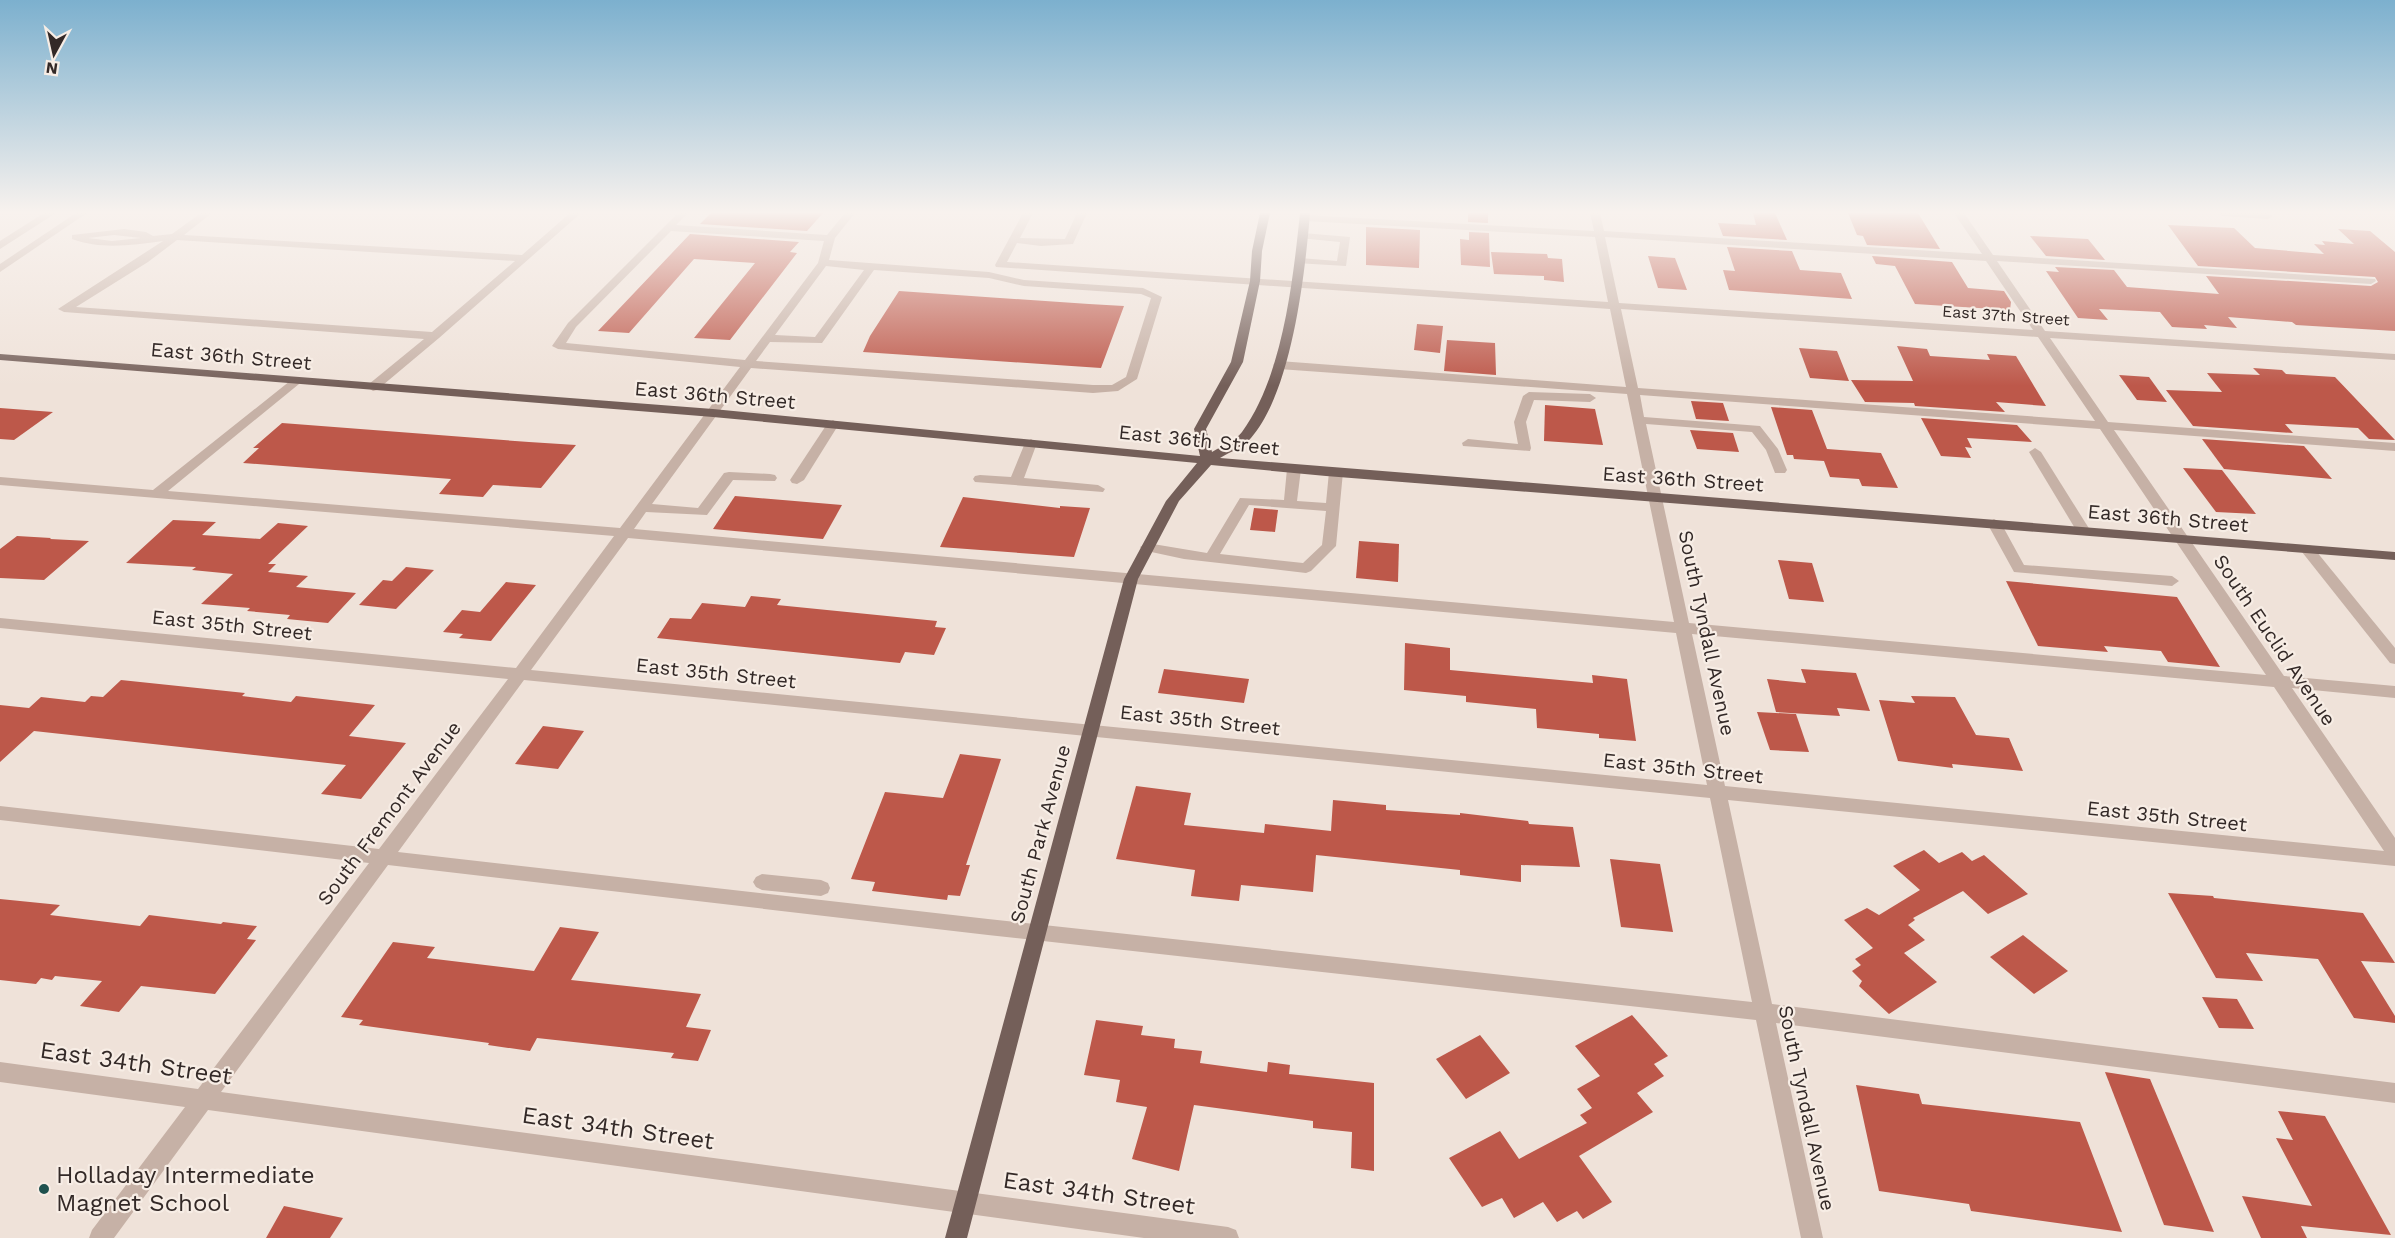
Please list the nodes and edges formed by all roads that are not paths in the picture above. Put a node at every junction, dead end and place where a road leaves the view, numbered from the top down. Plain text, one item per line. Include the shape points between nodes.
1 (126, 271) edge
2 (510, 271) edge
3 (626, 271) edge
4 (817, 271) edge
5 (868, 271) edge
6 (927, 271) edge
7 (994, 271) edge
8 (1079, 271) edge
9 (1256, 271) edge
10 (1298, 271) edge
11 (1608, 271) edge
12 (1999, 271) edge
13 (2202, 271) edge
14 (989, 275) junction
15 (1256, 281) junction
16 (2371, 281) dead end
17 (1295, 286) junction
18 (1616, 305) junction
19 (2041, 334) junction
20 (435, 336) junction
21 (767, 338) junction
22 (0, 357) edge
23 (2395, 357) edge
24 (748, 364) junction
25 (1279, 365) junction
26 (295, 381) junction
27 (373, 387) junction
28 (1634, 396) junction
29 (713, 414) junction
30 (1639, 420) junction
31 (833, 424) junction
32 (2105, 426) junction
33 (1031, 443) junction
34 (1468, 443) dead end
35 (2395, 447) edge
36 (2035, 452) dead end
37 (1207, 460) junction
38 (1294, 469) junction
39 (1780, 470) dead end
40 (1336, 472) junction
41 (770, 478) dead end
42 (980, 479) dead end
43 (797, 480) dead end
44 (0, 481) edge
45 (1016, 482) junction
46 (1098, 489) dead end
47 (157, 493) junction
48 (1655, 497) junction
49 (1290, 505) junction
50 (1333, 507) junction
51 (643, 508) junction
52 (1994, 523) junction
53 (2083, 530) junction
54 (624, 533) junction
55 (2181, 538) junction
56 (1147, 547) junction
57 (2307, 549) junction
58 (2395, 556) edge
59 (1211, 558) junction
60 (1131, 579) junction
61 (2172, 581) dead end
62 (0, 623) edge
63 (1683, 629) junction
64 (2395, 659) edge
65 (520, 674) junction
66 (2279, 681) junction
67 (2395, 692) edge
68 (1090, 731) junction
69 (1718, 793) junction
70 (0, 813) edge
71 (2395, 852) edge
72 (384, 857) junction
73 (2395, 859) edge
74 (762, 882) dead end
75 (821, 888) dead end
76 (1037, 932) junction
77 (1764, 1012) junction
78 (0, 1072) edge
79 (2395, 1093) edge
80 (203, 1100) junction
81 (966, 1202) junction
82 (100, 1238) edge
83 (956, 1238) edge
84 (1228, 1238) edge
85 (1812, 1238) edge

1 - 20 street via 64,309
2 - 20 street
3 - 24 street via 572,325 558,346
4 - 21 street, South Fremont Avenue
5 - 21 street via 818,341
6 - 14 street
7 - 14 street
8 - 15 street, East 37th Street
9 - 15 main road
10 - 17 main road, South Park Avenue
11 - 18 street, South Tyndall Avenue
12 - 19 street, South Euclid Avenue
13 - 16 street
14 - 24 street via 1024,284 1143,291 1157,297 1131,379 1114,388 1072,387
15 - 17 street, East 37th Street
15 - 37 main road via 1237,362 1200,429
17 - 18 street, East 37th Street
17 - 25 main road, South Park Avenue
18 - 19 street, East 37th Street
18 - 28 street, South Tyndall Avenue
19 - 23 street, East 37th Street
19 - 32 street, South Euclid Avenue
20 - 27 street
21 - 24 street, South Fremont Avenue
22 - 26 main road, East 36th Street
24 - 29 street, South Fremont Avenue
25 - 28 street
25 - 37 main road, South Park Avenue via 1247,435
26 - 27 main road, East 36th Street
26 - 47 street
27 - 29 main road, East 36th Street
28 - 30 street, South Tyndall Avenue
28 - 32 street
28 - 34 street via 1529,396 1520,422 1525,448
29 - 31 main road, East 36th Street
29 - 51 street, South Fremont Avenue
30 - 39 street via 1756,429 1772,449
30 - 48 street, South Tyndall Avenue
31 - 33 main road, East 36th Street
31 - 43 street
32 - 35 street
32 - 55 street, South Euclid Avenue
33 - 37 main road, East 36th Street
33 - 45 street
36 - 53 street
37 - 38 main road, East 36th Street
37 - 56 main road, South Park Avenue via 1183,485
38 - 40 main road, East 36th Street
38 - 49 street
40 - 48 main road, East 36th Street
40 - 50 street
41 - 51 street via 729,476 702,512
42 - 45 street
44 - 47 street
45 - 46 street
47 - 54 street
48 - 52 main road, East 36th Street
48 - 63 street, South Tyndall Avenue
49 - 50 street
49 - 59 street via 1245,501
50 - 59 street via 1329,546 1306,568
51 - 54 street, South Fremont Avenue
52 - 53 main road, East 36th Street
52 - 61 street via 2019,569
53 - 55 main road, East 36th Street
54 - 60 street
54 - 65 street, South Fremont Avenue
55 - 57 main road, East 36th Street
55 - 66 street, South Euclid Avenue
56 - 59 street
56 - 60 main road, South Park Avenue
57 - 58 main road, East 36th Street
57 - 64 street
60 - 63 street
60 - 68 main road, South Park Avenue
62 - 65 street, East 35th Street
63 - 66 street
63 - 69 street, South Tyndall Avenue
65 - 68 street, East 35th Street
65 - 72 street, South Fremont Avenue
66 - 67 street
66 - 71 street, South Euclid Avenue
68 - 69 street, East 35th Street
68 - 76 main road, South Park Avenue
69 - 73 street, East 35th Street
69 - 77 street, South Tyndall Avenue
70 - 72 street
72 - 76 street
72 - 80 street, South Fremont Avenue
74 - 75 street
76 - 77 street
76 - 81 main road, South Park Avenue
77 - 79 street
77 - 85 street, South Tyndall Avenue
78 - 80 street, East 34th Street
80 - 81 street, East 34th Street
80 - 82 street, South Fremont Avenue
81 - 83 main road, South Park Avenue
81 - 84 street, East 34th Street

